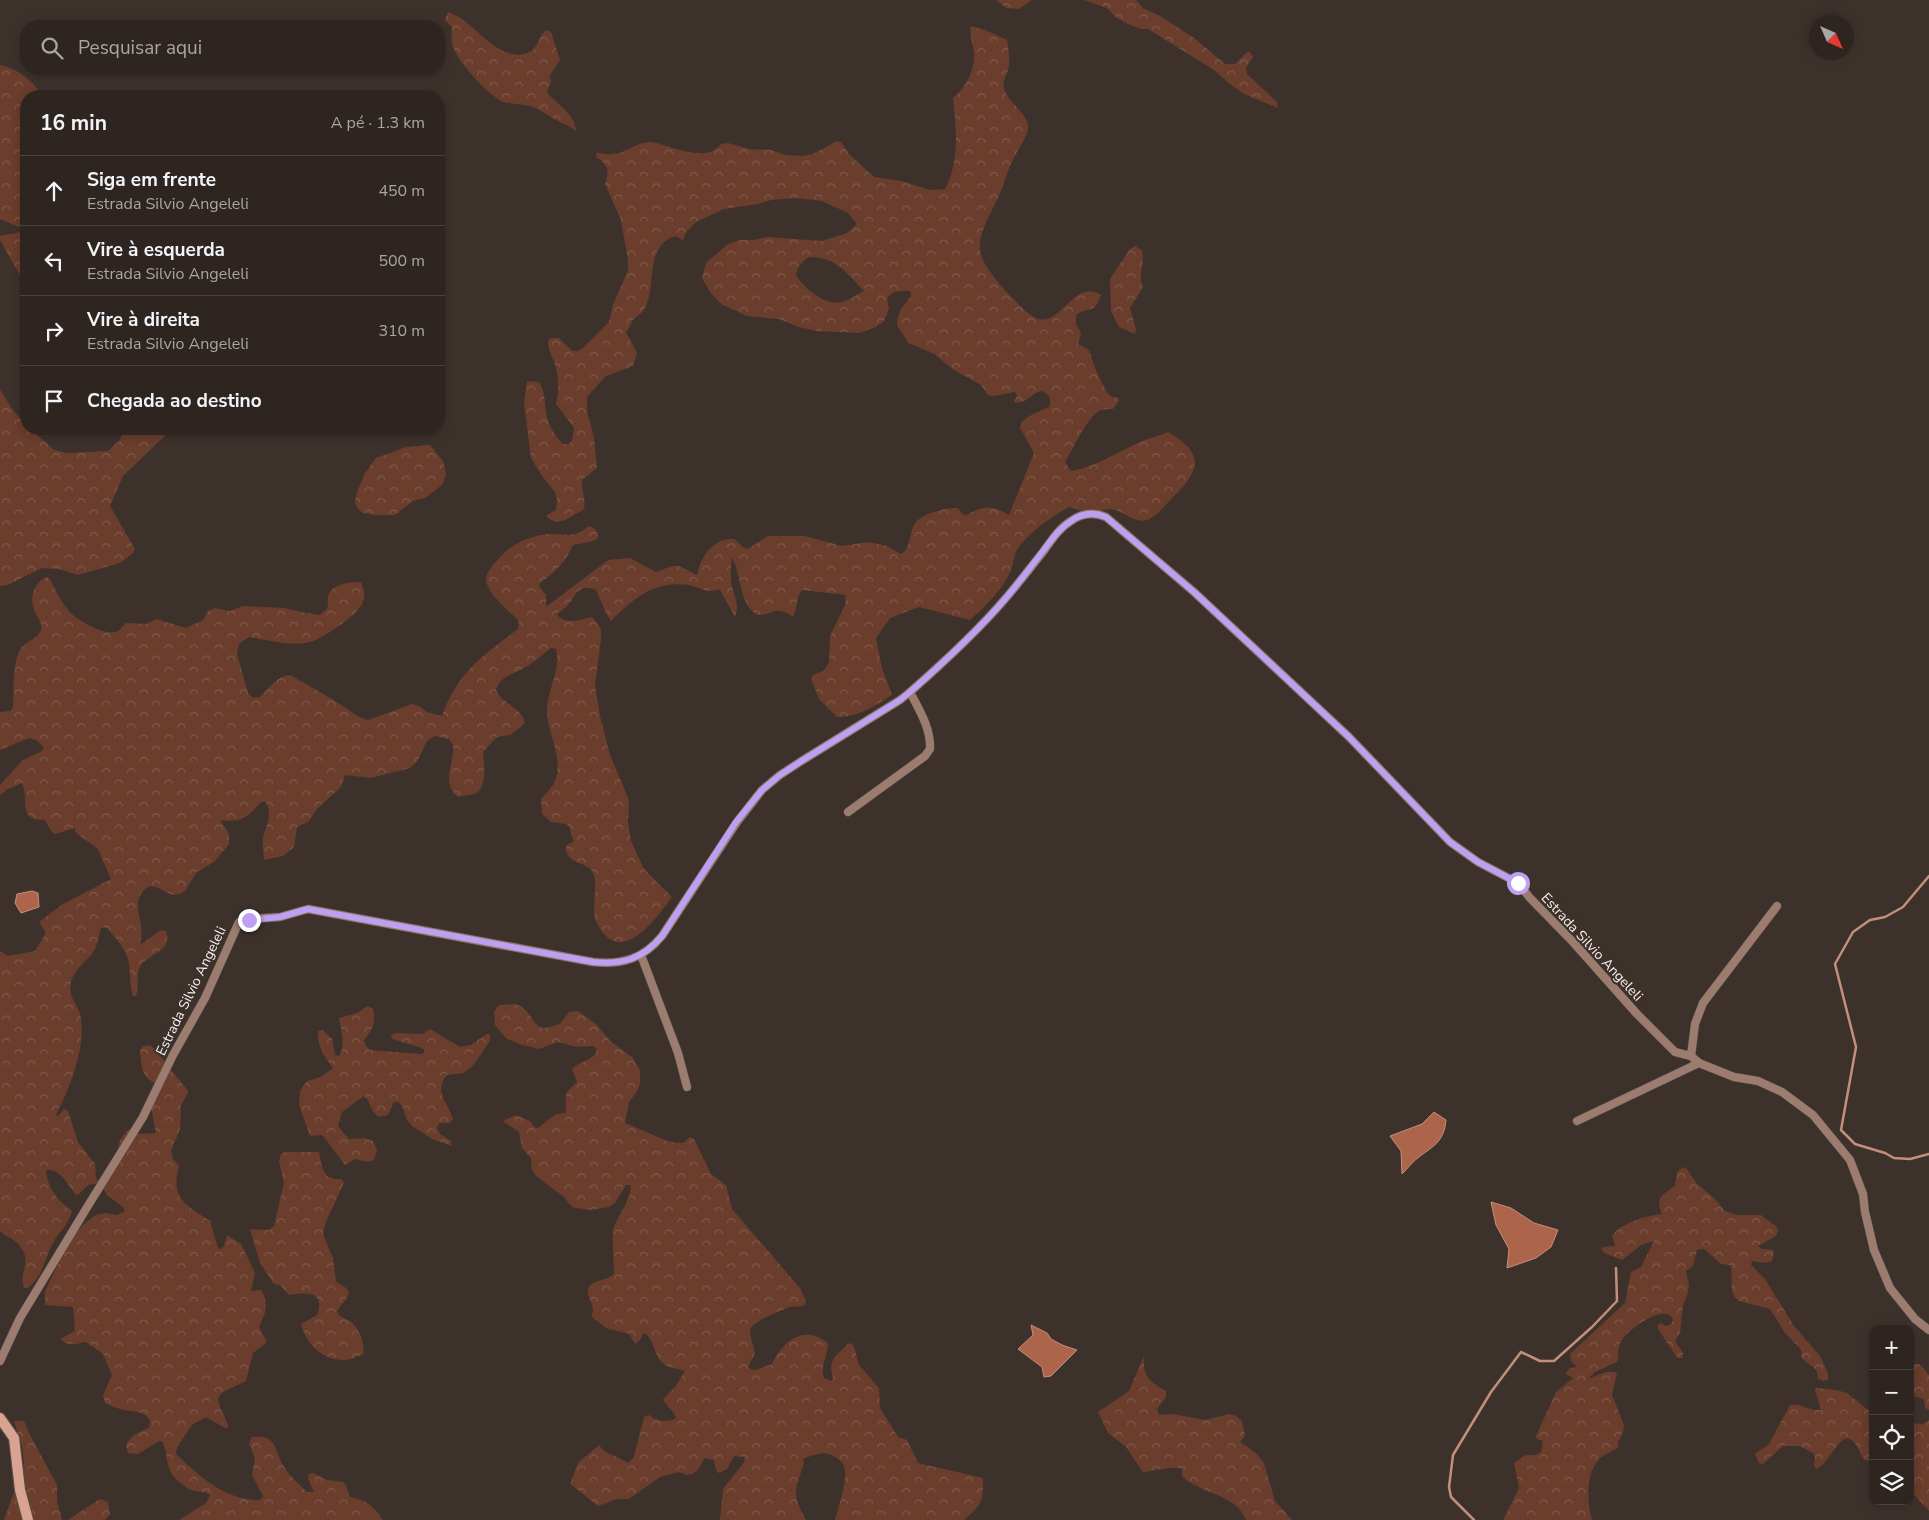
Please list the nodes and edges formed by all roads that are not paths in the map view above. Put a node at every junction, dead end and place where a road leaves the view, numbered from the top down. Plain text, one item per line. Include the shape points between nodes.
1 (910, 692) junction
2 (848, 812) dead end
3 (1777, 906) dead end
4 (641, 955) junction
5 (1691, 1056) junction
6 (1699, 1063) junction
7 (687, 1087) dead end
8 (1577, 1121) dead end
9 (1929, 1330) edge
10 (0, 1361) edge
11 (0, 1418) edge
12 (28, 1520) edge

1 - 2 street via 925,721 930,749 925,756
1 - 4 street, Estrada Silvio Angeleli via 780,775 762,790 736,822 662,936
1 - 5 street, Estrada Silvio Angeleli via 1004,601 1069,522 1088,513 1106,517 1194,592 1342,730 1450,842 1478,862 1518,883 1662,1040 1675,1052
3 - 5 street via 1703,1003
4 - 7 street via 678,1053
4 - 10 street, Estrada Silvio Angeleli via 611,963 593,962 308,909 280,917 239,922 205,998 143,1118 20,1318
5 - 6 street, Estrada Silvio Angeleli
6 - 8 street
6 - 9 street, Estrada Silvio Angeleli via 1734,1078 1758,1082 1782,1092 1813,1115 1850,1160 1863,1194 1874,1250 1890,1288 1915,1319
11 - 12 main road via 14,1438 20,1490

